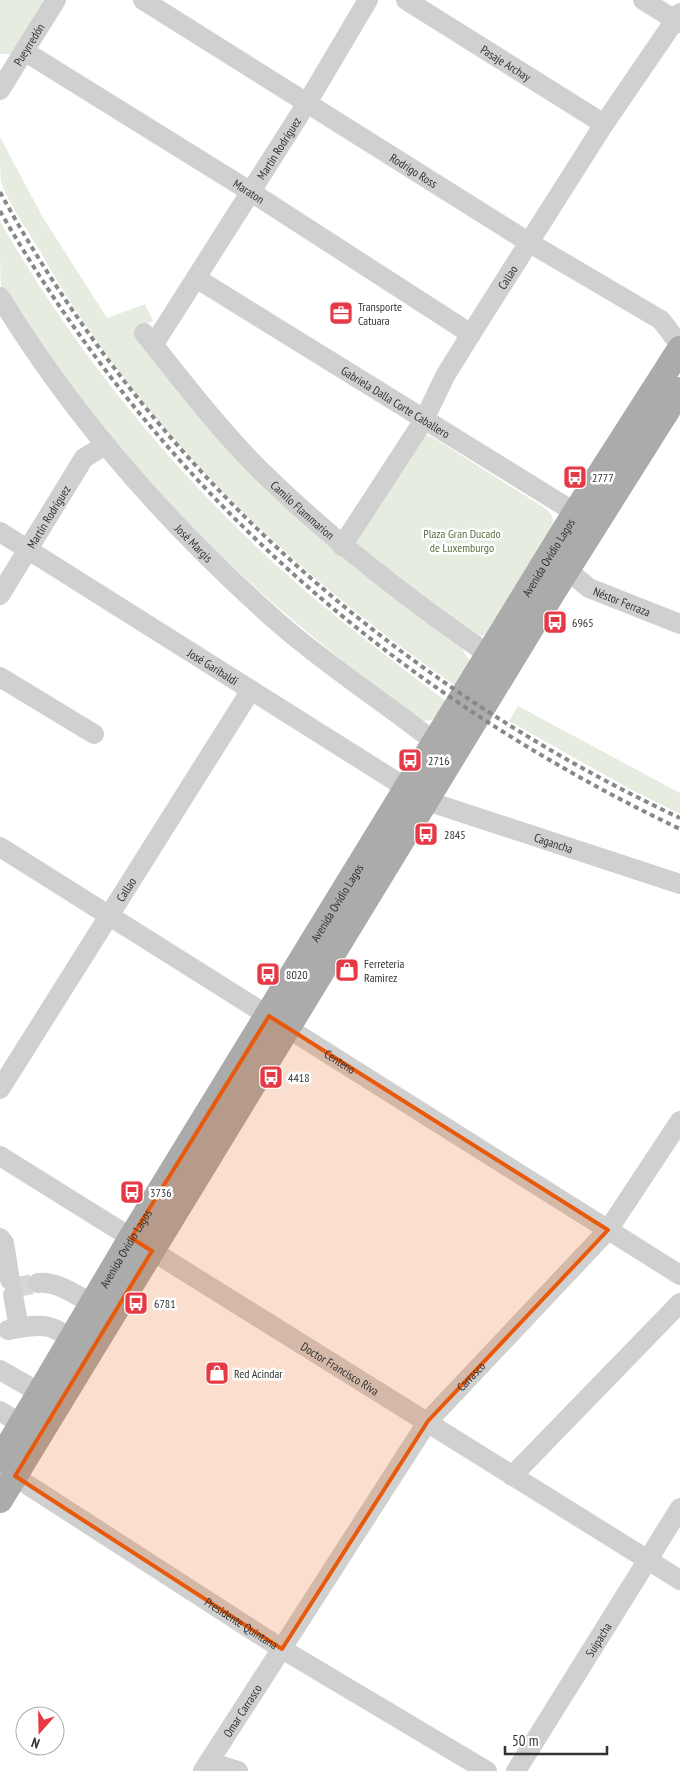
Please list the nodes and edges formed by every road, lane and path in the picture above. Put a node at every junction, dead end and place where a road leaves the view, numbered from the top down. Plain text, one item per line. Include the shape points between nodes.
1 (56, 0) edge
2 (143, 0) edge
3 (368, 0) edge
4 (406, 0) edge
5 (643, 0) edge
6 (678, 19) edge
7 (24, 51) junction
8 (0, 89) edge
9 (307, 103) junction
10 (604, 124) junction
11 (251, 192) junction
12 (530, 243) junction
13 (196, 278) junction
14 (0, 297) edge
15 (471, 334) junction
16 (149, 338) joint
17 (680, 345) edge
18 (680, 349) edge
19 (680, 390) edge
20 (424, 420) junction
21 (105, 445) junction
22 (585, 519) junction
23 (0, 532) edge
24 (342, 546) junction
25 (28, 550) junction
26 (567, 570) junction
27 (0, 595) edge
28 (680, 624) edge
29 (489, 655) junction
30 (0, 677) edge
31 (251, 690) junction
32 (94, 734) dead end
33 (436, 743) junction
34 (418, 795) junction
35 (0, 848) edge
36 (680, 884) edge
37 (108, 916) junction
38 (278, 1022) junction
39 (0, 1089) edge
40 (680, 1121) edge
41 (0, 1156) edge
42 (608, 1230) junction
43 (0, 1238) edge
44 (142, 1245) junction
45 (680, 1275) edge
46 (38, 1283) tunnel mouth
47 (680, 1302) edge
48 (92, 1304) junction
49 (81, 1345) junction
50 (0, 1370) edge
51 (40, 1393) junction
52 (11, 1418) edge
53 (428, 1422) junction
54 (5, 1468) edge
55 (512, 1476) junction
56 (0, 1500) edge
57 (680, 1508) edge
58 (648, 1560) junction
59 (680, 1580) edge
60 (282, 1649) junction
61 (206, 1766) edge
62 (238, 1771) edge
63 (487, 1771) edge
64 (516, 1771) edge

1 - 7 street, Pueyrredón
2 - 9 street, Rodrigo Ross
3 - 9 street, Martín Rodríguez
4 - 10 street, Pasaje Archay
5 - 6 street
6 - 10 street, Callao
7 - 8 street, Pueyrredón
7 - 11 street, Maraton
9 - 11 street, Martín Rodríguez
9 - 12 street, Rodrigo Ross
10 - 12 street, Callao
11 - 13 street, Martín Rodríguez
11 - 15 street, Maraton
12 - 15 street, Callao
12 - 17 street, Rodrigo Ross via 661,320
13 - 16 street, Martín Rodríguez
13 - 20 street, Gabriela Dalla Corte Caballero
14 - 21 street, José Margis via 61,389
15 - 20 street, Callao via 445,376
16 - 24 street, Camilo Flammarion via 183,384 259,468
18 - 22 main road, Avenida Ovidio Lagos
19 - 22 main road, Avenida Ovidio Lagos
20 - 22 street, Gabriela Dalla Corte Caballero
20 - 24 street, Callao
21 - 25 street, Martín Rodríguez via 84,458
21 - 33 street, José Margis via 174,522 283,627
22 - 26 main road, Avenida Ovidio Lagos
22 - 29 main road, Avenida Ovidio Lagos
23 - 25 street, José Garibaldi
24 - 29 street, Camilo Flammarion via 414,604
25 - 27 street, Martín Rodríguez
25 - 31 street, José Garibaldi
26 - 28 street, Néstor Ferraza via 589,588
26 - 34 main road, Avenida Ovidio Lagos
29 - 33 main road, Avenida Ovidio Lagos
30 - 32 street
31 - 34 street, José Garibaldi
31 - 37 street, Callao
33 - 34 main road, Avenida Ovidio Lagos
34 - 36 street, Cagancha
34 - 38 main road, Avenida Ovidio Lagos
35 - 37 street, Centeno
37 - 38 street, Centeno
37 - 39 street, Callao
38 - 42 street, Centeno
38 - 44 main road, Avenida Ovidio Lagos
40 - 42 street, Carrasco
41 - 44 street, Doctor Francisco Riva
42 - 45 street, Centeno
42 - 53 street, Carrasco
43 - 49 street via 4,1243 12,1287 14,1329 36,1324 46,1326
44 - 48 main road, Avenida Ovidio Lagos
44 - 49 main road, Avenida Ovidio Lagos
44 - 53 street, Doctor Francisco Riva
46 - 48 street via 58,1286
47 - 55 street
48 - 49 main road, Avenida Ovidio Lagos
49 - 51 main road, Avenida Ovidio Lagos
49 - 54 main road, Avenida Ovidio Lagos
50 - 51 street
51 - 52 main road, Avenida Ovidio Lagos
52 - 54 main road, Avenida Ovidio Lagos
53 - 55 street, Doctor Francisco Riva
53 - 60 street, Carrasco
54 - 56 main road, Avenida Ovidio Lagos
54 - 60 street, Presidente Quintana
55 - 58 street, Doctor Francisco Riva
57 - 58 street, Suipacha
58 - 59 street, Doctor Francisco Riva
58 - 64 street, Suipacha
60 - 61 street, Omar Carrasco
60 - 63 street, Presidente Quintana
61 - 62 street

